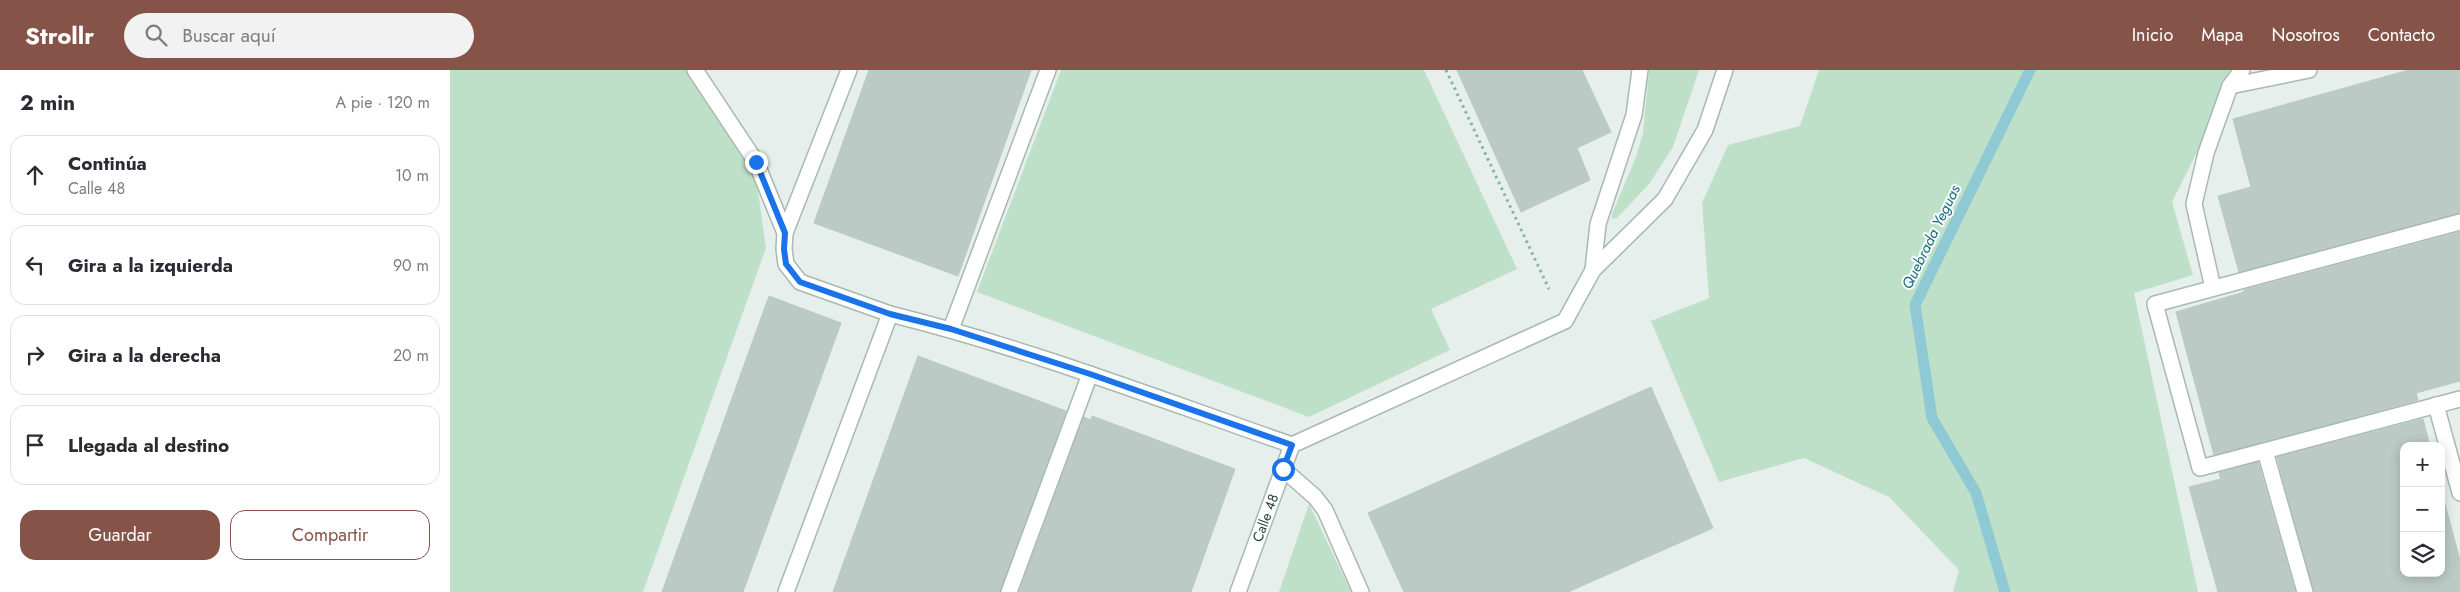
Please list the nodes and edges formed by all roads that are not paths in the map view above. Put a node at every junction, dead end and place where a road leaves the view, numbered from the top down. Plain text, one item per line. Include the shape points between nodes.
1 (695, 70) edge
2 (849, 70) edge
3 (1048, 70) edge
4 (1640, 70) edge
5 (1725, 70) edge
6 (2242, 70) edge
7 (2309, 70) edge
8 (2230, 86) junction
9 (2460, 222) edge
10 (785, 233) junction
11 (1593, 270) junction
12 (2212, 288) junction
13 (890, 314) junction
14 (951, 329) junction
15 (1090, 374) junction
16 (2460, 399) edge
17 (2436, 405) junction
18 (1292, 445) junction
19 (2265, 451) junction
20 (1283, 469) junction
21 (2460, 493) edge
22 (786, 592) edge
23 (1009, 592) edge
24 (1238, 592) edge
25 (1361, 592) edge
26 (2305, 592) edge

1 - 10 street via 756,162
2 - 10 street
3 - 14 street
4 - 11 street via 1634,115 1598,224
5 - 11 street via 1705,130 1666,199
6 - 8 street
7 - 8 street
8 - 12 street via 2206,153 2194,204
9 - 12 street
10 - 13 street via 786,264 800,282
11 - 18 street via 1565,321
12 - 19 street via 2155,304 2200,468
13 - 14 street
13 - 22 street
14 - 15 street
15 - 18 street
15 - 23 street
16 - 17 street
17 - 19 street
17 - 21 street
18 - 20 street, Calle 48
19 - 26 street
20 - 24 street, Calle 48
20 - 25 street via 1325,510

